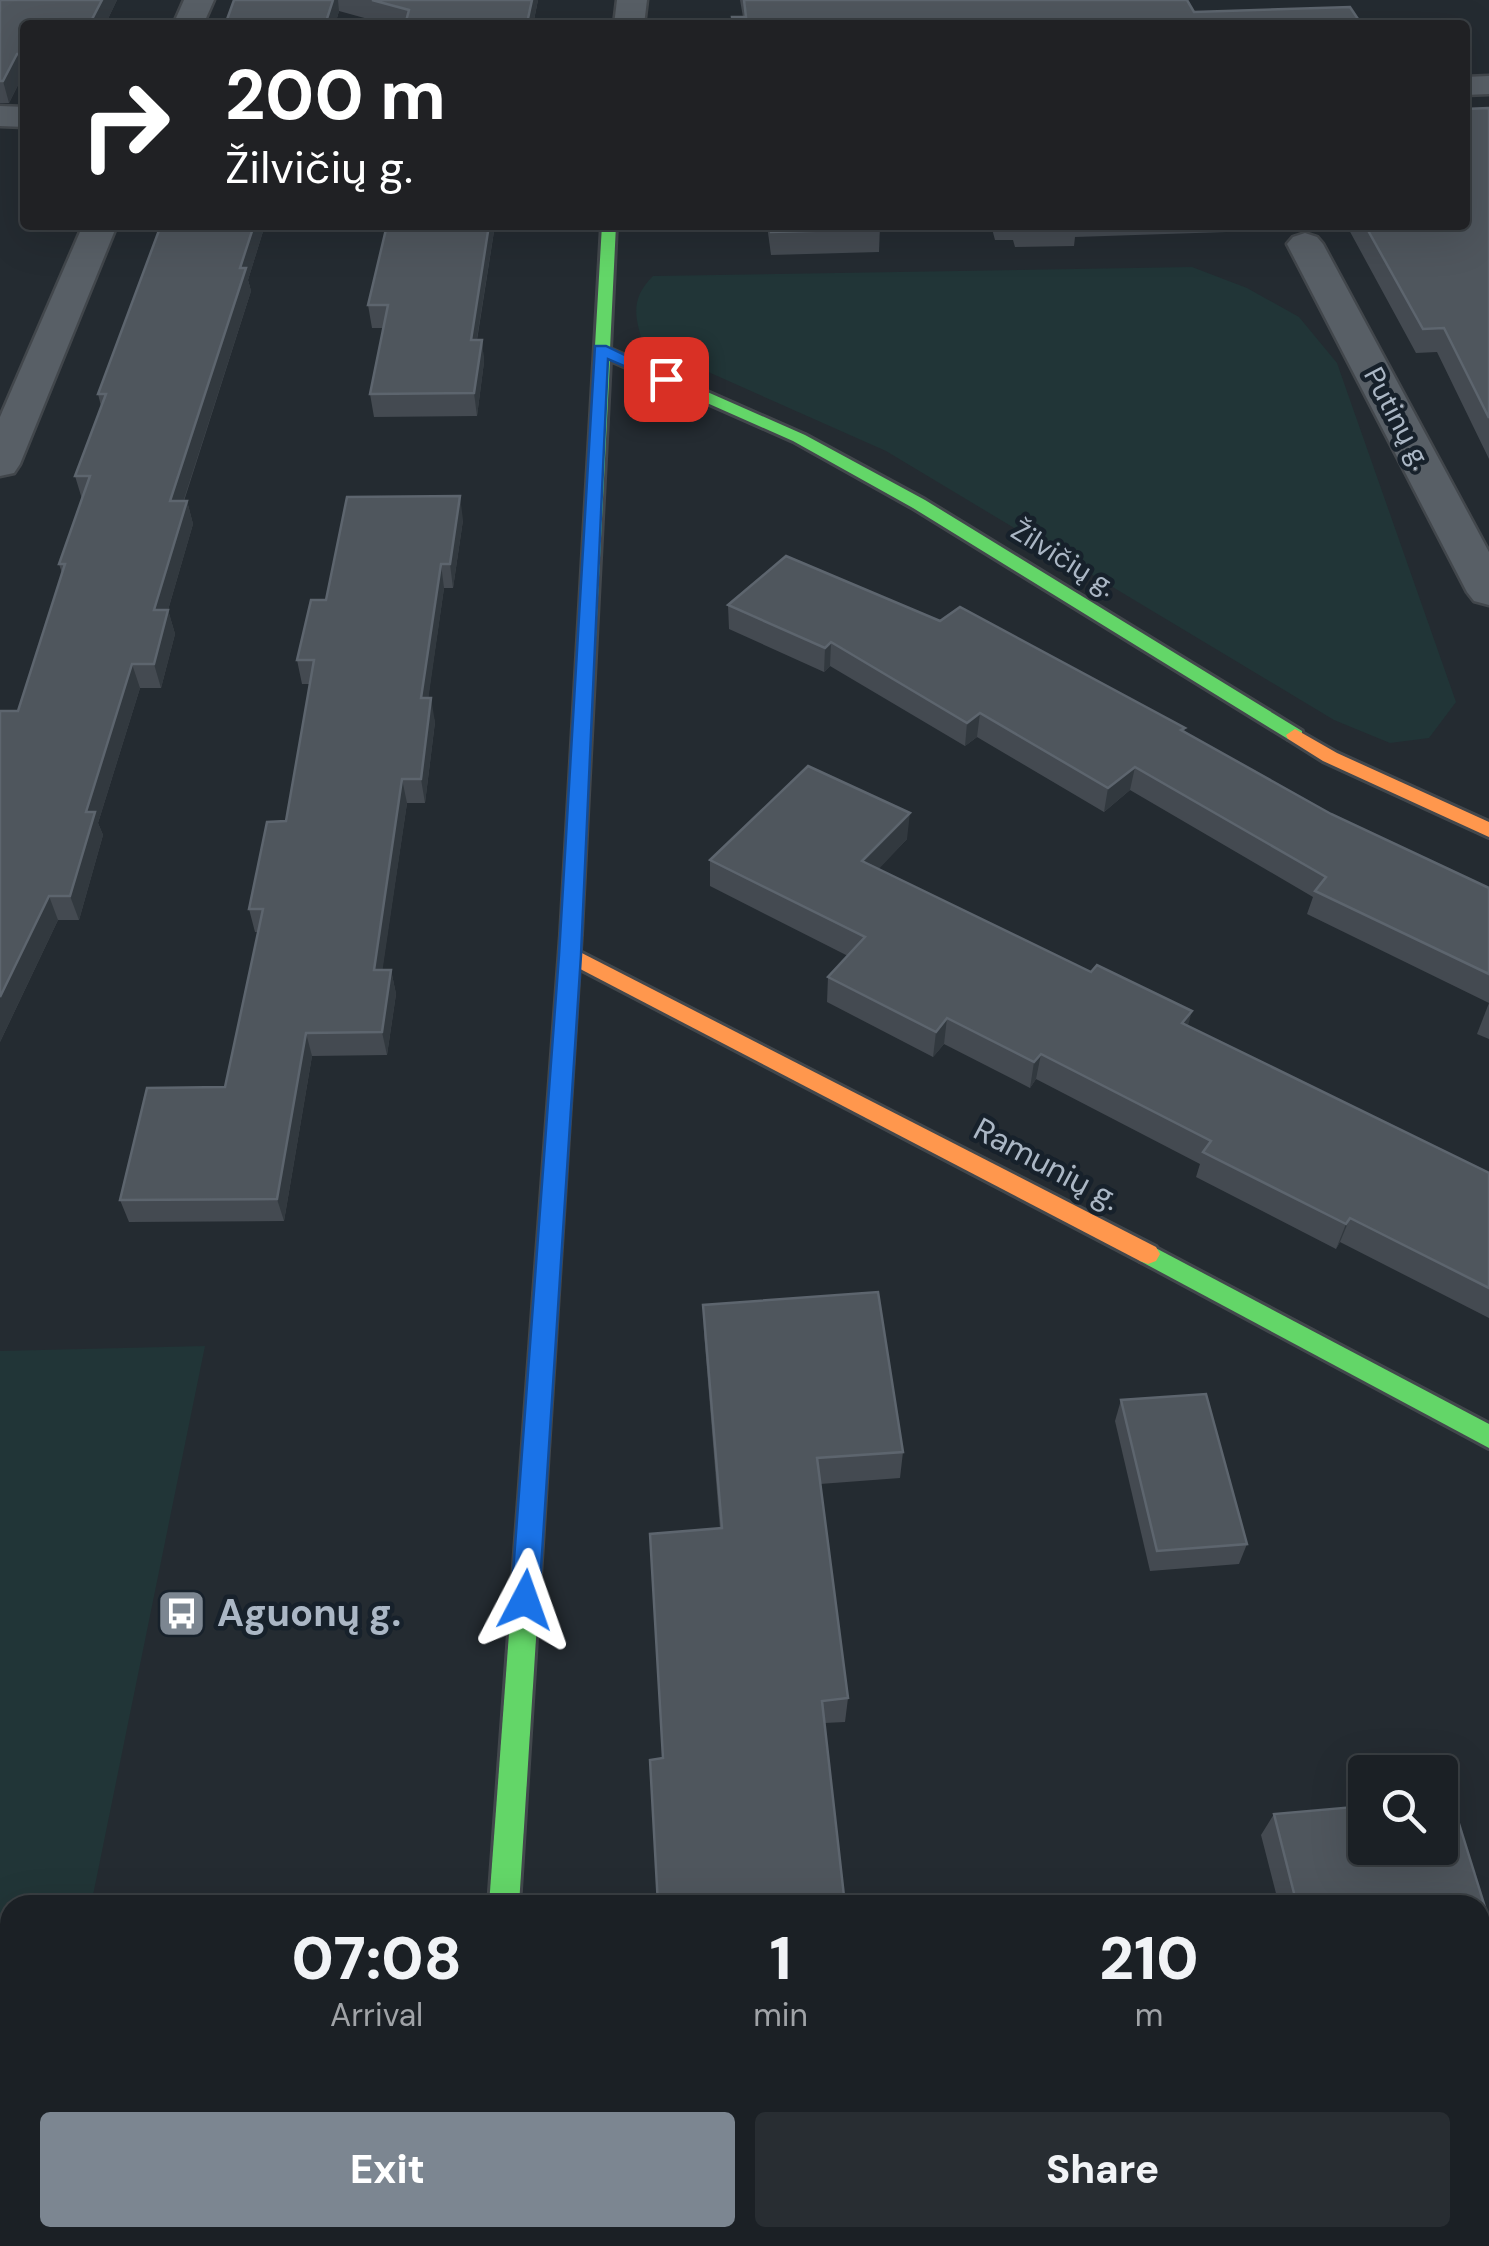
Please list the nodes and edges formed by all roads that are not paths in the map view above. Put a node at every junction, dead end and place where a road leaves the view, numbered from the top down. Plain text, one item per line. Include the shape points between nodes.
1 (98, 230) edge
2 (609, 230) edge
3 (1305, 244) dead end
4 (600, 350) junction
5 (0, 464) edge
6 (1489, 592) edge
7 (1489, 830) edge
8 (570, 955) junction
9 (1484, 1445) edge
10 (505, 1895) edge

1 - 5 street
2 - 4 street
3 - 6 street, Putinų g.
4 - 7 street, Žilvičių g. via 799,438 919,504 1330,757
4 - 8 street
8 - 9 street, Ramunių g. via 1006,1178
8 - 10 street

